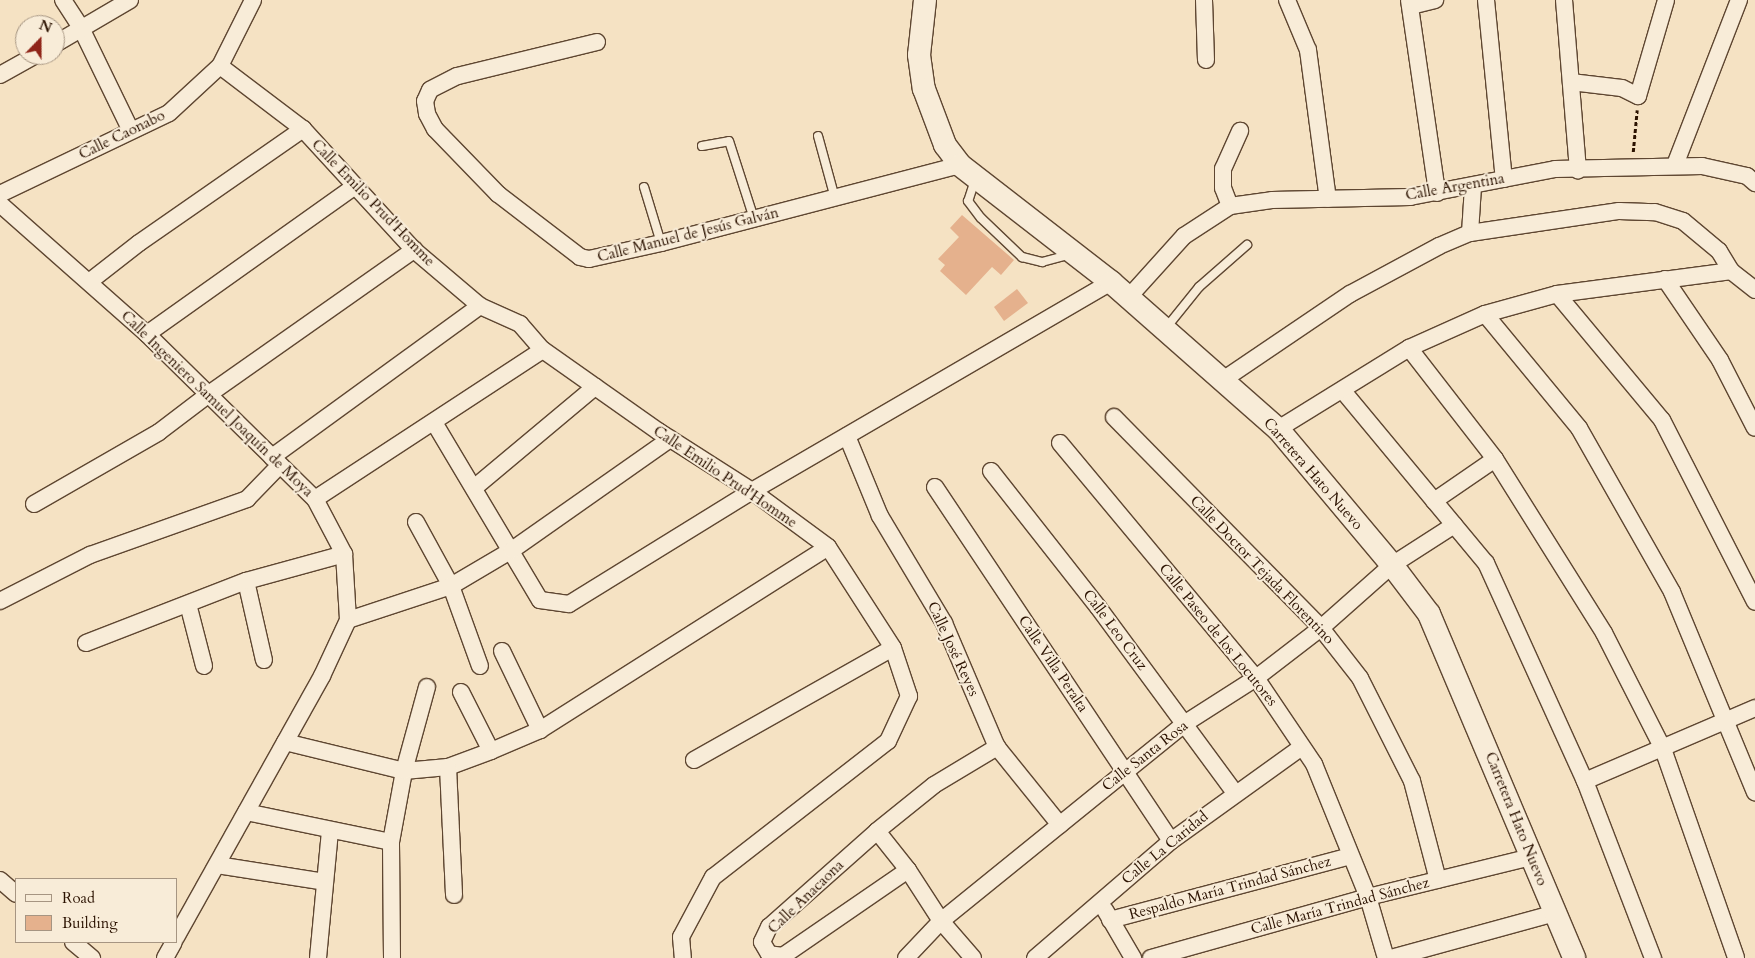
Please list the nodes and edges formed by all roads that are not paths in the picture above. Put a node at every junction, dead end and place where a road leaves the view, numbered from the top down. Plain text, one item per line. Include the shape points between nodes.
1 (63, 0) edge
2 (130, 0) edge
3 (253, 0) edge
4 (925, 0) edge
5 (1204, 0) edge
6 (1287, 0) edge
7 (1435, 0) edge
8 (1486, 0) edge
9 (1564, 0) edge
10 (1666, 0) edge
11 (1739, 0) edge
12 (1410, 3) edge
13 (81, 28) junction
14 (65, 38) edge
15 (597, 42) dead end
16 (1206, 60) dead end
17 (18, 65) edge
18 (220, 66) junction
19 (0, 75) edge
20 (1571, 82) junction
21 (303, 129) junction
22 (131, 131) junction
23 (1240, 131) dead end
24 (818, 136) dead end
25 (702, 146) dead end
26 (1675, 165) junction
27 (1578, 170) junction
28 (967, 172) junction
29 (1752, 177) edge
30 (1504, 179) junction
31 (355, 186) junction
32 (644, 187) dead end
33 (1473, 187) junction
34 (1437, 193) junction
35 (0, 194) edge
36 (835, 198) junction
37 (1328, 199) junction
38 (0, 204) edge
39 (1230, 206) junction
40 (754, 219) junction
41 (1470, 233) junction
42 (661, 243) junction
43 (1247, 245) dead end
44 (414, 250) junction
45 (1076, 254) junction
46 (1731, 271) junction
47 (1665, 279) junction
48 (89, 282) junction
49 (1111, 282) junction
50 (1755, 290) edge
51 (1557, 294) junction
52 (1128, 298) junction
53 (480, 306) junction
54 (1485, 314) junction
55 (1165, 330) junction
56 (147, 334) junction
57 (1409, 348) junction
58 (543, 350) junction
59 (1223, 380) junction
60 (595, 387) junction
61 (1342, 391) junction
62 (209, 394) junction
63 (1114, 417) dead end
64 (435, 424) junction
65 (1755, 428) edge
66 (1278, 429) junction
67 (847, 436) junction
68 (670, 439) junction
69 (1060, 443) dead end
70 (1495, 459) junction
71 (276, 461) junction
72 (991, 471) dead end
73 (935, 487) dead end
74 (474, 488) junction
75 (752, 491) junction
76 (315, 499) junction
77 (1434, 501) junction
78 (34, 504) dead end
79 (416, 522) dead end
80 (1454, 525) junction
81 (828, 547) junction
82 (512, 550) junction
83 (344, 554) junction
84 (1392, 565) junction
85 (246, 582) junction
86 (450, 586) junction
87 (0, 601) edge
88 (1755, 602) edge
89 (188, 604) junction
90 (348, 620) junction
91 (1321, 628) junction
92 (86, 643) dead end
93 (893, 648) junction
94 (502, 651) dead end
95 (264, 660) dead end
96 (204, 666) dead end
97 (480, 666) dead end
98 (1256, 678) junction
99 (427, 687) dead end
100 (461, 692) dead end
101 (1755, 708) edge
102 (1728, 722) junction
103 (1184, 724) junction
104 (540, 730) junction
105 (285, 742) junction
106 (996, 747) junction
107 (1302, 747) junction
108 (1663, 749) junction
109 (491, 751) junction
110 (694, 760) dead end
111 (448, 767) junction
112 (404, 771) junction
113 (1124, 771) junction
114 (1585, 781) junction
115 (1755, 792) edge
116 (1235, 793) junction
117 (246, 812) junction
118 (1060, 825) junction
119 (876, 831) junction
120 (330, 832) junction
121 (1171, 841) junction
122 (391, 842) junction
123 (1350, 856) junction
124 (1531, 857) junction
125 (217, 865) junction
126 (908, 870) junction
127 (0, 880) edge
128 (1438, 880) junction
129 (325, 882) junction
130 (15, 893) edge
131 (454, 895) dead end
132 (1368, 897) junction
133 (1100, 902) junction
134 (1556, 913) junction
135 (1110, 920) junction
136 (941, 921) junction
137 (178, 933) edge
138 (74, 943) edge
139 (173, 943) edge
140 (92, 958) edge
141 (165, 958) edge
142 (318, 958) edge
143 (392, 958) edge
144 (683, 958) edge
145 (906, 958) edge
146 (973, 958) edge
147 (1035, 958) edge
148 (1133, 958) edge
149 (1150, 958) edge
150 (1386, 958) edge
151 (1391, 958) edge
152 (1574, 958) edge
153 (1654, 958) edge
154 (1736, 958) edge

1 - 13 street
2 - 13 street
3 - 18 street, Calle Caonabo
4 - 28 main road, Carretera Hato Nuevo via 919,55 924,89 945,145
5 - 16 street
6 - 37 street via 1308,50
7 - 12 street
8 - 30 street
9 - 20 street
10 - 20 street via 1638,96 1622,88
11 - 26 street
12 - 34 street
13 - 14 street
13 - 22 street
15 - 42 street, Calle Manuel de Jesús Galván via 458,76 430,90 426,101 427,114 435,129 498,194 580,257 589,259
17 - 19 street
18 - 21 street, Calle Emilio Prud'Homme
18 - 22 street, Calle Caonabo via 169,113
20 - 27 street
21 - 31 street, Calle Emilio Prud'Homme
21 - 48 street via 139,243
22 - 35 street, Calle Caonabo
23 - 39 street via 1224,169 1223,188
24 - 36 lane
25 - 40 lane via 729,141
26 - 27 street, Calle Argentina
26 - 29 street, Calle Argentina via 1702,166
27 - 30 street, Calle Argentina via 1555,169
28 - 36 street, Calle Manuel de Jesús Galván
28 - 45 main road, Carretera Hato Nuevo
28 - 45 lane via 968,200 981,218 1022,257 1042,262
30 - 33 street, Calle Argentina
31 - 44 street, Calle Emilio Prud'Homme
31 - 56 street
32 - 42 lane
33 - 34 street, Calle Argentina
33 - 41 street
34 - 37 street, Calle Argentina
36 - 40 street, Calle Manuel de Jesús Galván
37 - 39 street, Calle Argentina via 1272,200
38 - 48 street, Calle Ingeniero Samuel Joaquín de Moya
39 - 52 street, Calle Argentina via 1184,236
40 - 42 street, Calle Manuel de Jesús Galván
41 - 46 street via 1619,211 1655,212 1683,221 1719,251
41 - 59 street via 1350,294
43 - 55 lane via 1199,287
44 - 53 street, Calle Emilio Prud'Homme
44 - 62 street
45 - 49 main road, Carretera Hato Nuevo
46 - 47 street
46 - 50 street
47 - 51 street
47 - 65 street via 1720,360
48 - 56 street, Calle Ingeniero Samuel Joaquín de Moya
49 - 52 main road, Carretera Hato Nuevo
49 - 67 street
51 - 54 street
51 - 88 street via 1662,420
52 - 55 main road, Carretera Hato Nuevo
53 - 58 street, Calle Emilio Prud'Homme via 520,324
53 - 71 street
54 - 57 street
54 - 102 street via 1579,428 1672,592
55 - 59 main road, Carretera Hato Nuevo
56 - 62 street, Calle Ingeniero Samuel Joaquín de Moya
57 - 61 street
57 - 70 street
58 - 60 street, Calle Emilio Prud'Homme
58 - 64 street
59 - 66 main road, Carretera Hato Nuevo
60 - 68 street, Calle Emilio Prud'Homme
60 - 74 street
61 - 66 street
61 - 77 street
62 - 71 street, Calle Ingeniero Samuel Joaquín de Moya
62 - 78 street via 159,432
63 - 91 street, Calle Doctor Tejada Florentino
64 - 74 street
64 - 76 street
66 - 84 main road, Carretera Hato Nuevo
67 - 75 street
67 - 106 street, Calle José Reyes via 880,516 944,623
68 - 75 street, Calle Emilio Prud'Homme
68 - 82 street
69 - 98 street, Calle Paseo de los Locutores
70 - 77 street
70 - 108 street via 1604,633
71 - 76 street, Calle Ingeniero Samuel Joaquín de Moya
71 - 87 street via 247,499 90,555
72 - 103 street, Calle Leo Cruz
73 - 113 street, Calle Villa Peralta
74 - 82 street
75 - 81 street, Calle Emilio Prud'Homme
75 - 82 street via 569,604 540,600
76 - 83 street, Calle Ingeniero Samuel Joaquín de Moya
77 - 80 street
79 - 86 street
80 - 84 street, Calle Santa Rosa
80 - 114 street via 1486,563
81 - 93 street, Calle Emilio Prud'Homme
81 - 104 street
82 - 86 street
83 - 85 street
83 - 90 street, Calle Ingeniero Samuel Joaquín de Moya
84 - 91 street, Calle Santa Rosa
84 - 124 main road, Carretera Hato Nuevo via 1429,614
85 - 89 street
85 - 95 street
86 - 90 street
86 - 97 street
89 - 92 street
89 - 96 street
90 - 105 street, Calle Ingeniero Samuel Joaquín de Moya via 322,676
91 - 98 street, Calle Santa Rosa
91 - 128 street, Calle Doctor Tejada Florentino via 1360,678 1412,781
93 - 110 street
93 - 144 street, Calle Emilio Prud'Homme via 909,696 888,741 713,877 680,937
94 - 104 street
98 - 103 street, Calle Santa Rosa
98 - 107 street, Calle Paseo de los Locutores
99 - 112 street
100 - 109 street
101 - 102 street
102 - 108 street
102 - 115 street
103 - 113 street, Calle Santa Rosa
103 - 116 street, Calle Leo Cruz
104 - 109 street
105 - 112 street
105 - 117 street, Calle Ingeniero Samuel Joaquín de Moya
106 - 118 street, Calle José Reyes
106 - 119 street, Calle Anacaona via 934,785
107 - 116 street, Calle La Caridad
107 - 123 street, Calle Paseo de los Locutores via 1314,764
108 - 114 street
108 - 154 street
109 - 111 street
111 - 112 street
111 - 131 street
112 - 122 street
113 - 118 street, Calle Santa Rosa
113 - 121 street, Calle Villa Peralta
114 - 153 street
116 - 121 street, Calle La Caridad
117 - 120 street
117 - 125 street, Calle Ingeniero Samuel Joaquín de Moya
118 - 136 street, Calle Santa Rosa
119 - 126 street
119 - 126 street, Calle Anacaona via 770,927 762,942 769,954 783,956
120 - 122 street
120 - 129 street
121 - 133 street, Calle La Caridad
122 - 143 street
123 - 132 street, Calle Paseo de los Locutores
123 - 135 street, Respaldo María Trindad Sánchez
124 - 128 street, Calle María Trindad Sánchez
124 - 134 main road, Carretera Hato Nuevo
125 - 129 street
125 - 137 street, Calle Ingeniero Samuel Joaquín de Moya
126 - 136 street
127 - 130 street
128 - 132 street, Calle María Trindad Sánchez
129 - 142 street
132 - 149 street, Calle María Trindad Sánchez
132 - 150 street, Calle Paseo de los Locutores
133 - 135 street
133 - 147 street, Calle La Caridad
134 - 151 street
134 - 152 main road, Carretera Hato Nuevo
135 - 148 street
136 - 145 street, Calle Santa Rosa
136 - 146 street
138 - 140 street
139 - 141 street

